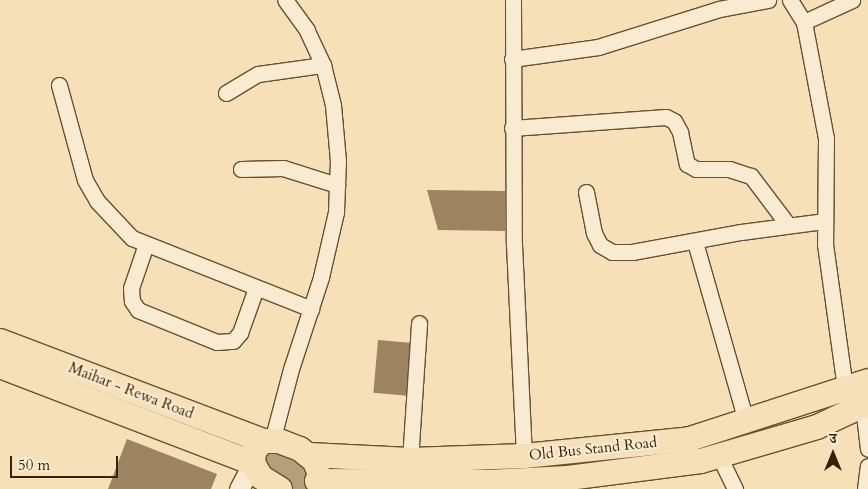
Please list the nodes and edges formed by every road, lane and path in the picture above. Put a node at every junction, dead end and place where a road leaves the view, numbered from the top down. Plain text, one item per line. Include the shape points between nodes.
1 (286, 0) edge
2 (513, 0) edge
3 (768, 0) edge
4 (790, 0) edge
5 (852, 0) edge
6 (804, 22) junction
7 (512, 59) junction
8 (323, 65) junction
9 (59, 85) dead end
10 (226, 93) dead end
11 (512, 128) junction
12 (241, 169) dead end
13 (337, 186) junction
14 (586, 192) dead end
15 (825, 221) junction
16 (788, 225) junction
17 (695, 242) junction
18 (146, 244) junction
19 (256, 288) junction
20 (310, 310) junction
21 (419, 323) dead end
22 (0, 341) edge
23 (0, 366) edge
24 (868, 381) edge
25 (857, 402) edge
26 (746, 421) junction
27 (267, 441) junction
28 (868, 449) edge
29 (309, 455) junction
30 (524, 456) junction
31 (719, 456) junction
32 (410, 460) junction
33 (253, 463) junction
34 (868, 466) edge
35 (315, 485) edge
36 (239, 489) edge
37 (280, 489) edge
38 (735, 489) edge
39 (865, 489) edge

1 - 8 street via 307,30
2 - 7 street
3 - 7 street via 719,9 598,47
4 - 6 street
5 - 6 street
6 - 15 street via 826,138
7 - 11 street
8 - 10 street via 258,74
8 - 13 street via 333,105
9 - 18 street via 85,180 97,201 122,228
11 - 16 street via 666,116 680,132 687,164 696,169 729,169 751,176
11 - 30 street
12 - 13 street via 283,168
13 - 20 street via 336,212
14 - 17 street via 594,233 600,245 612,252
15 - 16 street
15 - 25 street via 825,244
16 - 17 street
17 - 26 street
18 - 19 street
18 - 19 street via 131,288 132,301 138,310 227,343 234,341
19 - 20 street
20 - 27 street
21 - 32 street
22 - 27 main road, Maihar - Rewa Road
23 - 33 main road, Maihar - Rewa Road
24 - 25 main road, Old Bus Stand Road
25 - 26 main road, Old Bus Stand Road
25 - 28 street
25 - 31 main road, Old Bus Stand Road via 817,427
26 - 30 main road, Old Bus Stand Road via 690,439
27 - 29 main road, Maihar - Rewa Road via 300,448
27 - 33 main road via 254,451
29 - 32 main road, Old Bus Stand Road
29 - 35 main road via 315,460 320,475
30 - 32 main road, Old Bus Stand Road
31 - 35 main road, Old Bus Stand Road via 701,461 558,478
31 - 38 street
33 - 36 street
33 - 37 main road via 261,477
34 - 39 street

